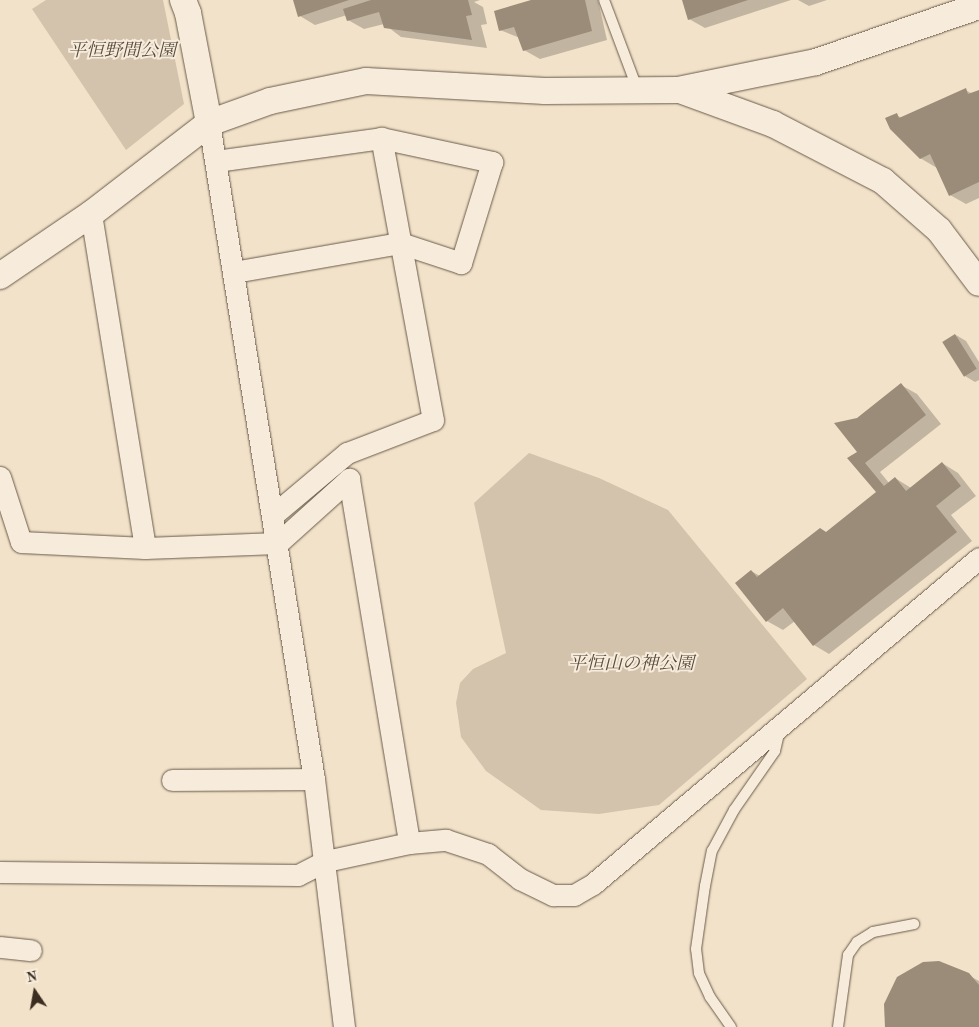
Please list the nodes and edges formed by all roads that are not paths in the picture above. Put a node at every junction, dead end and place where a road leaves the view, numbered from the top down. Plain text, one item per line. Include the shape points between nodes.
1 (183, 0) edge
2 (604, 0) edge
3 (979, 6) edge
4 (638, 90) junction
5 (678, 90) junction
6 (209, 123) junction
7 (381, 138) junction
8 (216, 161) junction
9 (91, 214) junction
10 (400, 243) junction
11 (234, 272) junction
12 (0, 276) edge
13 (979, 284) edge
14 (0, 476) edge
15 (272, 515) junction
16 (278, 543) junction
17 (144, 548) junction
18 (979, 558) edge
19 (781, 726) junction
20 (314, 779) junction
21 (172, 780) dead end
22 (409, 843) junction
23 (326, 861) junction
24 (0, 872) edge
25 (914, 924) dead end
26 (0, 947) edge
27 (31, 950) dead end
28 (344, 1027) edge
29 (731, 1027) edge
30 (838, 1027) edge

1 - 6 street
2 - 4 lane
3 - 5 street via 816,62
4 - 5 street
4 - 6 street via 545,90 366,81 270,102
5 - 13 street via 773,124 883,181 939,230
6 - 8 street
6 - 9 street
7 - 8 street
7 - 10 street
7 - 10 street via 492,162 461,263
8 - 11 street
9 - 12 street
9 - 17 street
10 - 11 street
10 - 15 street via 433,420 347,453
11 - 15 street
14 - 17 street via 21,542
15 - 16 street
16 - 17 street
16 - 20 street
16 - 22 street via 349,479
18 - 19 street
19 - 22 street via 593,884 574,895 553,895 520,879 488,854 446,840
19 - 29 lane via 775,751 734,810 712,851 705,886 696,949 699,973 710,997
20 - 21 street
20 - 23 street
22 - 23 street
23 - 24 street via 298,875
23 - 28 street
25 - 30 lane via 873,932 857,942 848,954
26 - 27 street

